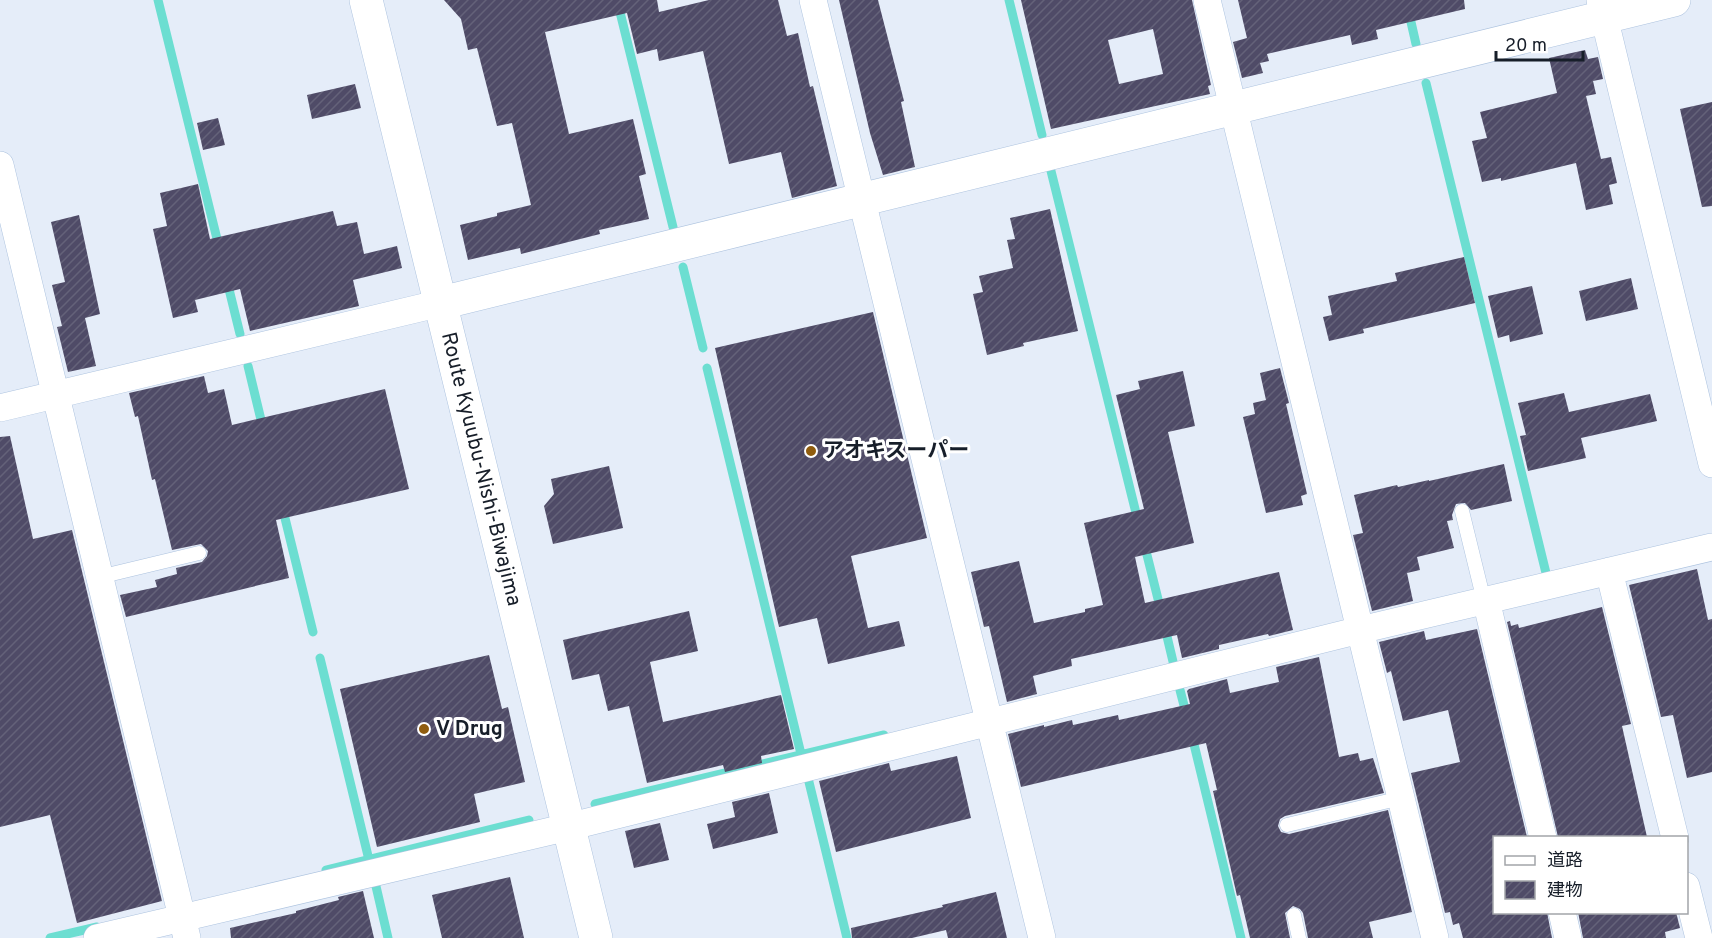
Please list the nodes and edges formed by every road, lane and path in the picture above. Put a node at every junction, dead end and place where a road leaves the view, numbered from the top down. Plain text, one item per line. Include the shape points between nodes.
1 (366, 0) edge
2 (813, 0) edge
3 (1207, 0) edge
4 (1674, 0) edge
5 (1602, 9) edge
6 (1233, 108) junction
7 (0, 165) edge
8 (861, 199) junction
9 (441, 303) junction
10 (55, 395) junction
11 (0, 408) edge
12 (1706, 417) edge
13 (1712, 464) edge
14 (1462, 511) dead end
15 (1712, 547) edge
16 (199, 553) dead end
17 (1610, 571) junction
18 (99, 577) junction
19 (1485, 601) junction
20 (1360, 630) junction
21 (990, 722) junction
22 (1401, 798) junction
23 (1287, 825) dead end
24 (568, 827) junction
25 (1543, 836) edge
26 (1675, 836) edge
27 (1688, 893) edge
28 (1562, 914) edge
29 (1294, 915) dead end
30 (184, 928) edge
31 (97, 938) edge
32 (596, 938) edge
33 (1042, 938) edge
34 (1299, 938) edge
35 (1435, 938) edge
36 (1568, 938) edge
37 (1699, 938) edge

1 - 9 street, Route Kyuubu-Nishi-Biwajima
2 - 8 street
3 - 6 street
4 - 5 street
5 - 6 street
5 - 12 street
6 - 8 street
6 - 20 street
7 - 10 street
8 - 9 street
8 - 21 street
9 - 10 street
9 - 24 street, Route Kyuubu-Nishi-Biwajima
10 - 11 street
10 - 18 street
12 - 13 street
14 - 19 lane
15 - 17 street
16 - 18 lane
17 - 19 street
17 - 26 street
18 - 30 street
19 - 20 street
19 - 25 street
20 - 21 street
20 - 22 street
21 - 24 street
21 - 33 street
22 - 23 lane
22 - 35 street
24 - 30 street
24 - 32 street, Route Kyuubu-Nishi-Biwajima
27 - 37 street
28 - 36 street
29 - 34 lane
30 - 31 street

